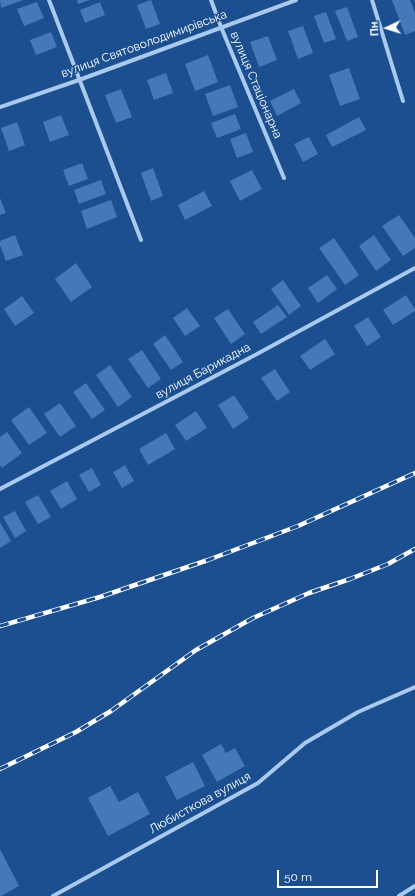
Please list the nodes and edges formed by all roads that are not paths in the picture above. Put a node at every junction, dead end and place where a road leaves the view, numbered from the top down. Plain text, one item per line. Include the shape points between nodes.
1 (49, 0) edge
2 (211, 0) edge
3 (296, 0) edge
4 (372, 0) edge
5 (221, 27) junction
6 (79, 80) junction
7 (403, 101) dead end
8 (0, 107) edge
9 (284, 178) dead end
10 (141, 240) dead end
11 (415, 268) edge
12 (0, 489) edge
13 (415, 687) edge
14 (415, 886) edge
15 (53, 896) edge
16 (399, 896) edge

1 - 6 street
2 - 5 street, вулиця Стаціонарна
3 - 5 street, вулиця Святоволодимирівська
4 - 7 street
5 - 6 street, вулиця Святоволодимирівська
5 - 9 street, вулиця Стаціонарна
6 - 8 street, вулиця Святоволодимирівська
6 - 10 street
11 - 12 street, вулиця Барикадна
13 - 15 street, Любисткова вулиця via 358,712 311,739 258,784
14 - 16 street

